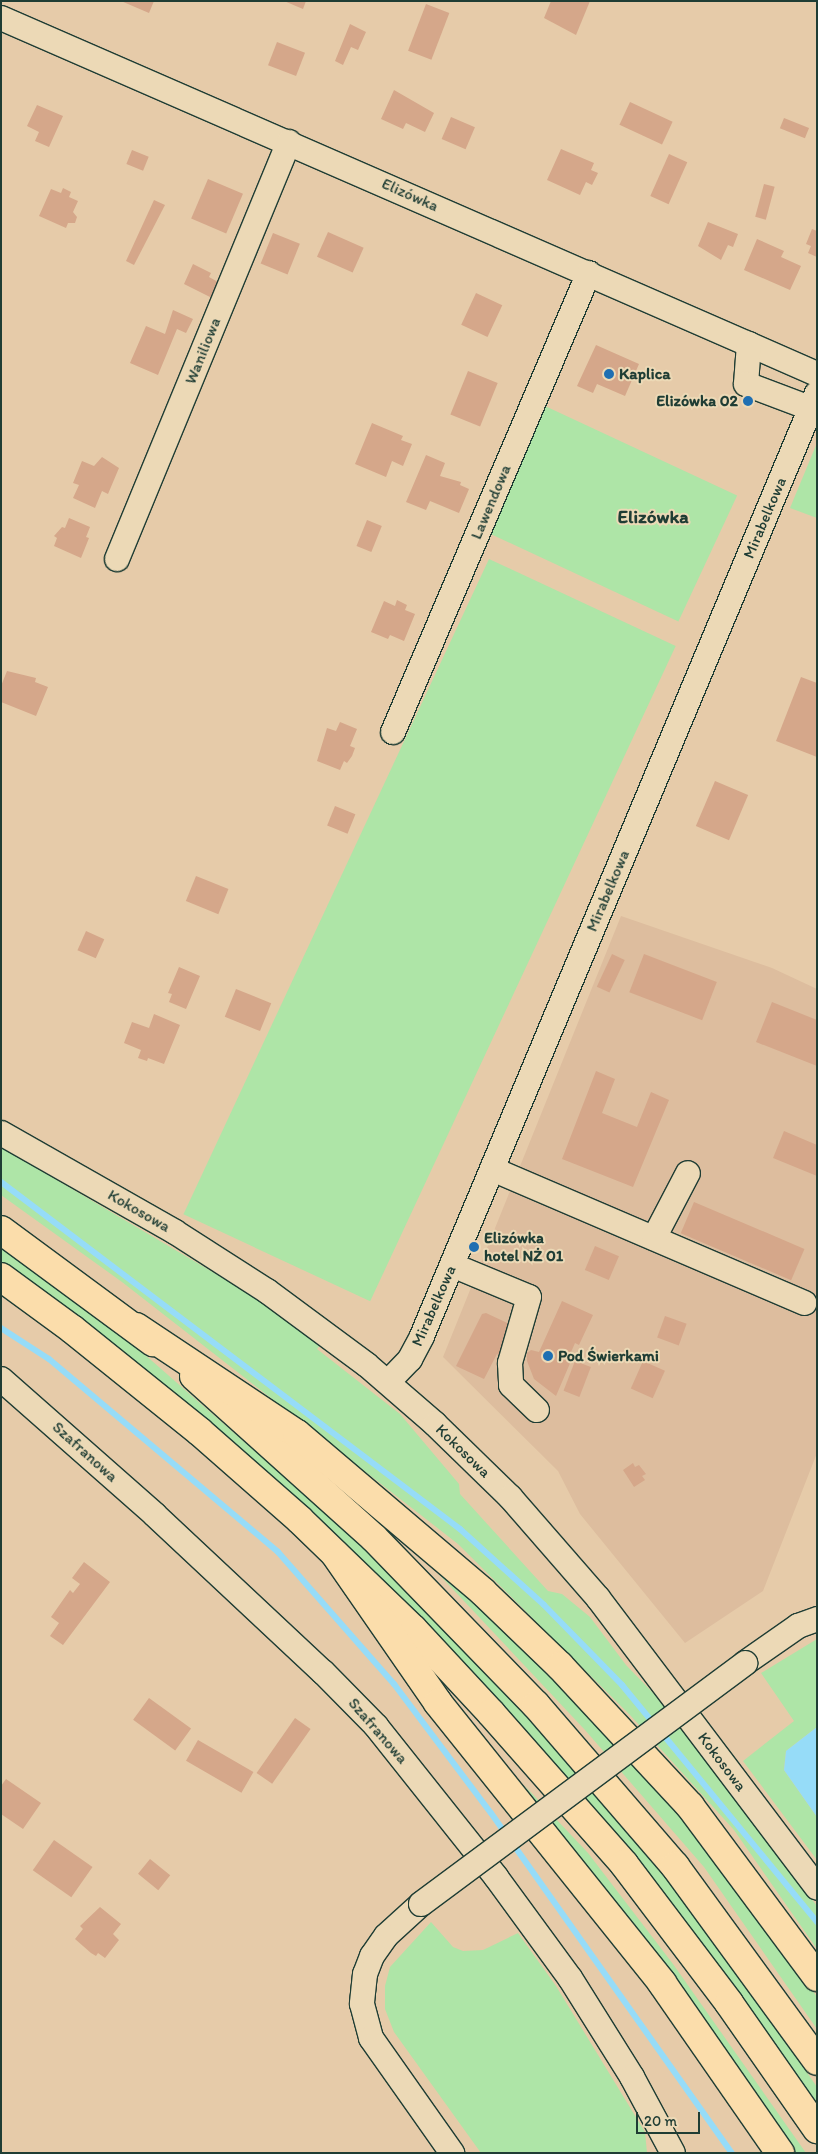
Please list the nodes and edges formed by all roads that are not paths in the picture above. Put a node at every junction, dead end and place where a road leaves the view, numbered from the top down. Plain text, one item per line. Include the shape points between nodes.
1 (1, 18) edge
2 (289, 142) junction
3 (589, 273) junction
4 (748, 344) junction
5 (817, 374) edge
6 (814, 401) edge
7 (117, 559) dead end
8 (393, 732) dead end
9 (1, 1133) edge
10 (492, 1169) junction
11 (688, 1173) dead end
12 (1, 1230) edge
13 (654, 1238) junction
14 (452, 1265) junction
15 (1, 1277) edge
16 (805, 1303) dead end
17 (136, 1328) junction
18 (1, 1379) edge
19 (388, 1382) junction
20 (537, 1410) dead end
21 (335, 1554) junction
22 (817, 1619) edge
23 (817, 1888) edge
24 (817, 1978) edge
25 (817, 2061) edge
26 (817, 2129) edge
27 (452, 2153) edge
28 (673, 2153) edge
29 (780, 2153) edge

1 - 2 street, Elizówka
2 - 3 street, Elizówka
2 - 7 street, Waniliowa
3 - 4 street, Elizówka
3 - 8 street, Lawendowa
4 - 5 street, Elizówka
4 - 6 street via 746,384
6 - 10 street, Mirabelkowa
9 - 19 street, Kokosowa via 234,1269 312,1323
10 - 13 street
10 - 14 street, Mirabelkowa
11 - 13 street
12 - 17 main road
13 - 16 street
14 - 19 street, Mirabelkowa via 416,1349
14 - 20 street via 529,1297 510,1363 511,1385
15 - 21 main road via 193,1426
17 - 24 main road via 297,1434 483,1592 560,1666 690,1806
17 - 25 main road via 318,1485 500,1666 617,1795 669,1859
18 - 28 street, Szafranowa via 155,1515 376,1726 496,1877 570,1978 628,2069
19 - 23 street, Kokosowa via 453,1441 549,1539 641,1653
21 - 26 main road via 464,1683 591,1825 692,1953
21 - 29 main road via 438,1703 662,1984
22 - 27 street, bridge via 798,1626 745,1663 421,1904 386,1936 372,1956 365,1974 362,2004 372,2038

